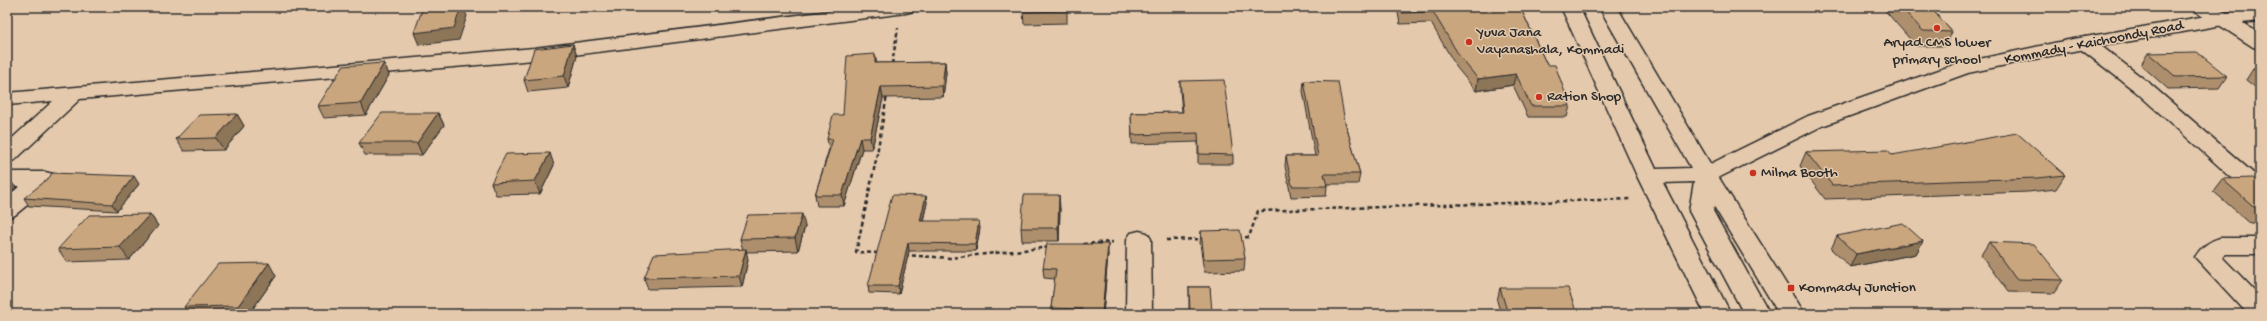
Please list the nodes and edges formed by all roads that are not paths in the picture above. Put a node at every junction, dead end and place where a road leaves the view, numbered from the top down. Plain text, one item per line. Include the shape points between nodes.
1 (906, 7) edge
2 (1570, 7) edge
3 (1608, 7) edge
4 (2201, 7) edge
5 (902, 8) edge
6 (2260, 15) edge
7 (2232, 18) junction
8 (2085, 43) junction
9 (2260, 43) edge
10 (73, 94) junction
11 (7, 100) edge
12 (7, 155) edge
13 (1706, 175) junction
14 (1648, 176) junction
15 (7, 179) edge
16 (2260, 191) edge
17 (7, 210) edge
18 (1139, 239) road end
19 (2260, 246) edge
20 (2260, 311) edge
21 (1139, 314) edge
22 (1718, 314) edge
23 (1757, 314) edge
24 (1792, 314) edge

1 - 5 main road
2 - 14 main road
3 - 13 main road
4 - 7 main road
5 - 10 main road via 534,54
6 - 7 main road, Kommady - Kaichoondy Road
7 - 8 main road, Kommady - Kaichoondy Road
7 - 9 main road
8 - 13 main road, Kommady - Kaichoondy Road via 1963,68 1815,121
8 - 16 main road via 2142,87
10 - 11 main road
10 - 12 main road
13 - 14 main road
13 - 23 main road via 1701,211
13 - 24 main road
14 - 22 main road
15 - 17 main road via 45,179
18 - 21 main road
19 - 20 main road via 2220,246 2207,257

